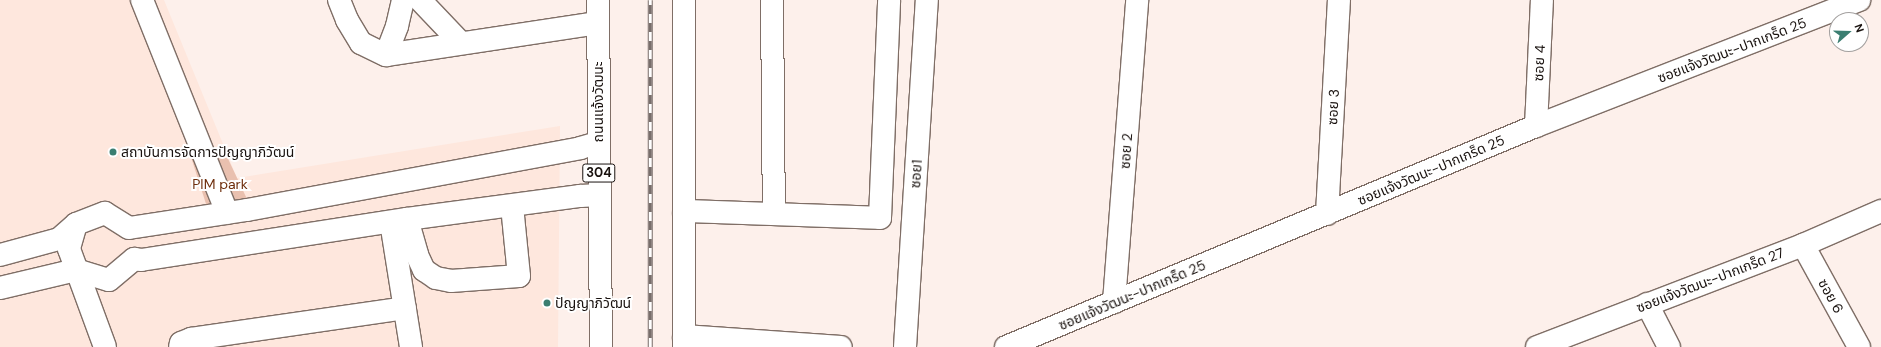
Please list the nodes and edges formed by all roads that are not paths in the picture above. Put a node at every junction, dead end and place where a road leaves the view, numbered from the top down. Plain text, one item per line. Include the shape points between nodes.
1 (142, 0) edge
2 (339, 0) edge
3 (403, 0) edge
4 (420, 0) edge
5 (598, 0) edge
6 (684, 0) edge
7 (772, 0) edge
8 (890, 0) edge
9 (927, 0) edge
10 (1137, 0) edge
11 (1338, 0) edge
12 (1542, 0) edge
13 (1860, 0) edge
14 (598, 23) junction
15 (461, 43) junction
16 (386, 55) junction
17 (1536, 126) junction
18 (598, 143) junction
19 (600, 195) junction
20 (512, 206) junction
21 (684, 211) junction
22 (1881, 211) edge
23 (227, 213) junction
24 (774, 214) junction
25 (1327, 214) junction
26 (399, 220) junction
27 (76, 224) junction
28 (129, 228) junction
29 (1803, 245) junction
30 (0, 255) edge
31 (134, 259) junction
32 (76, 270) junction
33 (0, 288) edge
34 (1114, 302) junction
35 (1647, 304) junction
36 (405, 308) junction
37 (684, 342) edge
38 (104, 347) edge
39 (180, 347) edge
40 (411, 347) edge
41 (601, 347) edge
42 (841, 347) edge
43 (905, 347) edge
44 (1006, 347) edge
45 (1537, 347) edge
46 (1669, 347) edge
47 (1859, 347) edge

1 - 23 street
2 - 16 street via 361,43
3 - 16 street
4 - 15 street
5 - 14 street, ถนนแจ้งวัฒนะ / 304
6 - 21 street
7 - 24 street
8 - 24 street via 880,218
9 - 43 street, ซอย1
10 - 34 street, ซอย 2
11 - 25 street, ซอย 3
12 - 17 street, ซอย 4
13 - 17 street, ซอยแจ้งวัฒนะ-ปากเกร็ด 25
14 - 15 street
14 - 18 street, ถนนแจ้งวัฒนะ / 304
15 - 16 street
17 - 25 street, ซอยแจ้งวัฒนะ-ปากเกร็ด 25
18 - 19 street, ถนนแจ้งวัฒนะ / 304
18 - 23 street
19 - 20 street
19 - 41 street, ถนนแจ้งวัฒนะ / 304
20 - 26 street
20 - 26 street via 519,276 451,281 436,278 424,270
21 - 24 street
21 - 37 street
22 - 29 street, ซอยแจ้งวัฒนะ-ปากเกร็ด 27
23 - 28 street
25 - 34 street, ซอยแจ้งวัฒนะ-ปากเกร็ด 25
26 - 31 street via 141,260
26 - 36 street
27 - 28 street via 105,213
27 - 30 street via 59,239
27 - 32 street via 69,249
28 - 31 street
29 - 35 street, ซอยแจ้งวัฒนะ-ปากเกร็ด 27
29 - 47 street, ซอย 6
31 - 32 street via 109,280
32 - 33 street
32 - 38 street
34 - 44 street, ซอยแจ้งวัฒนะ-ปากเกร็ด 25
35 - 45 street, ซอยแจ้งวัฒนะ-ปากเกร็ด 27
35 - 46 street
36 - 39 street via 191,339 181,343
36 - 40 street
37 - 42 street

